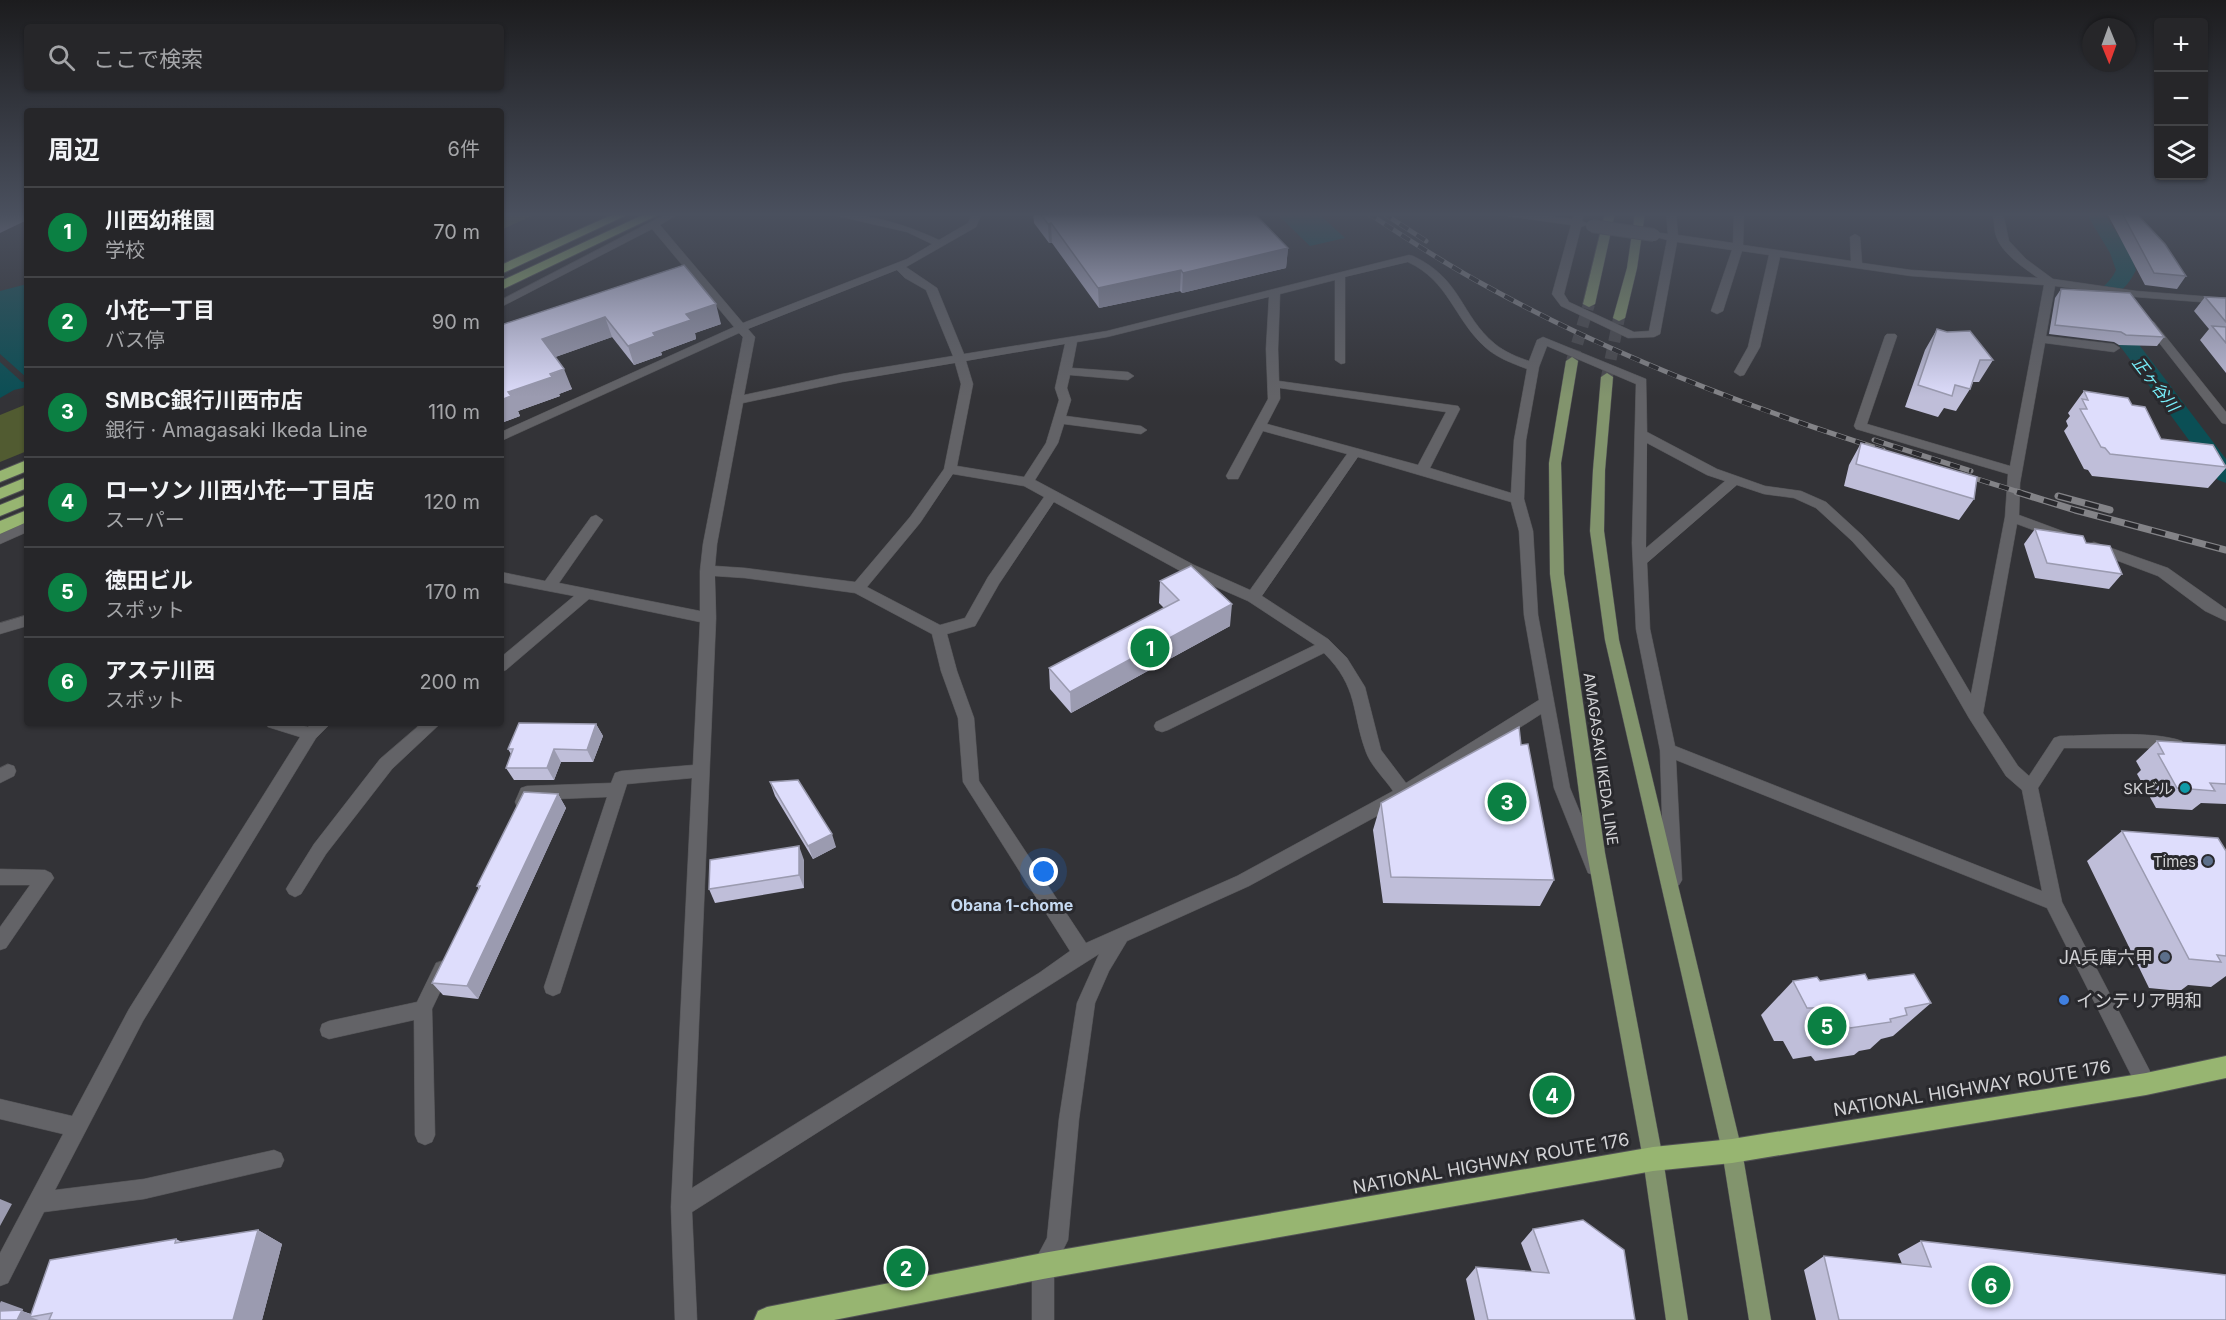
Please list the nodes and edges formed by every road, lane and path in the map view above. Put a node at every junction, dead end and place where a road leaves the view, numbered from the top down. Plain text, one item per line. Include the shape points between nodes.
1 (527, 275) edge
2 (554, 275) edge
3 (699, 275) edge
4 (877, 275) edge
5 (908, 275) edge
6 (1340, 275) joint
7 (1434, 275) edge
8 (1563, 275) edge
9 (1597, 275) edge
10 (1630, 275) edge
11 (1666, 275) edge
12 (1729, 275) edge
13 (1770, 275) edge
14 (1936, 275) edge
15 (2041, 275) edge
16 (2050, 282) junction
17 (504, 286) edge
18 (1275, 291) junction
19 (2130, 293) junction
20 (2226, 301) edge
21 (504, 302) edge
22 (1589, 304) tunnel mouth
23 (1717, 311) dead end
24 (1618, 318) tunnel mouth
25 (741, 328) junction
26 (1891, 336) dead end
27 (2039, 338) junction
28 (1072, 340) junction
29 (2114, 348) dead end
30 (959, 357) junction
31 (1341, 360) dead end
32 (1572, 361) tunnel mouth
33 (1533, 367) junction
34 (1065, 371) junction
35 (1740, 372) dead end
36 (1128, 376) dead end
37 (1607, 376) tunnel mouth
38 (1275, 384) junction
39 (736, 401) junction
40 (1059, 420) junction
41 (2226, 420) edge
42 (1260, 426) junction
43 (1141, 430) dead end
44 (1641, 434) junction
45 (504, 436) edge
46 (1356, 451) junction
47 (24, 466) edge
48 (950, 469) junction
49 (1422, 470) junction
50 (2016, 472) junction
51 (1233, 476) dead end
52 (0, 477) edge
53 (1735, 480) junction
54 (1027, 482) junction
55 (24, 483) edge
56 (0, 494) edge
57 (1052, 495) junction
58 (1517, 499) junction
59 (24, 500) edge
60 (0, 511) edge
61 (24, 516) edge
62 (2012, 518) junction
63 (596, 520) dead end
64 (24, 527) edge
65 (0, 528) edge
66 (0, 539) edge
67 (1640, 561) junction
68 (707, 571) junction
69 (504, 578) edge
70 (549, 586) junction
71 (858, 588) junction
72 (586, 594) junction
73 (1253, 597) junction
74 (2226, 616) edge
75 (709, 618) junction
76 (24, 621) edge
77 (0, 629) edge
78 (939, 631) junction
79 (1326, 646) junction
80 (504, 663) edge
81 (1548, 702) junction
82 (1975, 714) junction
83 (300, 726) edge
84 (430, 726) edge
85 (1162, 726) dead end
86 (317, 728) edge
87 (2192, 747) edge
88 (1668, 750) junction
89 (700, 771) junction
90 (2030, 787) junction
91 (617, 790) junction
92 (1404, 793) junction
93 (517, 815) edge
94 (0, 877) edge
95 (295, 889) dead end
96 (1603, 890) junction
97 (1674, 902) junction
98 (2053, 903) junction
99 (1121, 935) junction
100 (0, 942) edge
101 (1082, 953) junction
102 (449, 955) edge
103 (553, 987) dead end
104 (423, 1009) junction
105 (329, 1030) dead end
106 (2226, 1067) edge
107 (2146, 1084) junction
108 (0, 1109) edge
109 (76, 1128) junction
110 (425, 1136) dead end
111 (1732, 1151) junction
112 (1653, 1159) junction
113 (274, 1161) dead end
114 (37, 1203) junction
115 (681, 1207) junction
116 (1043, 1266) junction
117 (0, 1275) edge
118 (686, 1320) edge
119 (767, 1320) edge
120 (1043, 1320) edge
121 (1677, 1320) edge
122 (1760, 1320) edge

1 - 17 highway
2 - 21 street
3 - 25 street
4 - 25 street
5 - 30 street via 930,288
6 - 18 street
6 - 31 street
7 - 33 street via 1456,296 1488,344
8 - 11 street via 1558,294 1565,304 1632,336 1654,334
9 - 22 main road
10 - 24 main road
12 - 23 street
13 - 35 street via 1754,347
14 - 16 street
15 - 16 street
16 - 19 street
16 - 27 street
18 - 28 street
18 - 38 street
19 - 20 street
19 - 41 street via 2132,301
25 - 39 street via 749,337
25 - 45 street
26 - 50 street via 1860,426
27 - 29 street
27 - 50 street
28 - 30 street
28 - 34 street
30 - 39 street
30 - 48 street via 967,384
32 - 96 main road, AMAGASAKI IKEDA LINE via 1555,463 1557,574
33 - 44 street via 1543,340 1642,382
33 - 58 street via 1520,440
34 - 36 street
34 - 40 street via 1061,388 1065,400
37 - 97 main road, AMAGASAKI IKEDA LINE via 1597,531 1612,640
38 - 42 street via 1274,399
38 - 49 street via 1454,409
39 - 68 street
40 - 43 street
40 - 54 street via 1052,443
42 - 46 street
42 - 51 street
44 - 53 street
44 - 67 street
46 - 49 street
46 - 73 street
47 - 52 highway
48 - 54 street
48 - 71 street via 915,520
49 - 58 street
50 - 62 street
53 - 67 street
53 - 82 street via 1764,490 1796,494 1821,505 1857,538 1899,585
54 - 57 street
55 - 56 highway
57 - 73 street via 1189,569
57 - 78 street via 970,622
58 - 81 street via 1526,531 1531,615
59 - 60 highway
61 - 65 highway
62 - 74 street via 2163,572
62 - 82 street
63 - 70 street
64 - 66 street
67 - 88 street via 1643,629
68 - 71 street
68 - 75 street
69 - 70 street
70 - 72 street
71 - 78 street
72 - 75 street
72 - 80 street
73 - 79 street
75 - 89 street
76 - 77 street
78 - 101 street via 966,718 970,782
79 - 85 street
79 - 92 street via 1342,662 1357,687 1374,752
81 - 92 street
81 - 96 street via 1562,788
82 - 90 street via 2012,771
83 - 86 street
84 - 95 street via 386,764 320,849
86 - 109 street via 136,1015
87 - 90 street via 2146,742 2060,742
88 - 97 street
88 - 98 street
89 - 91 street via 621,778
89 - 115 street
90 - 98 street
91 - 93 street via 527,793
91 - 103 street
92 - 99 street via 1243,881
94 - 100 street via 45,878
96 - 112 main road, AMAGASAKI IKEDA LINE
97 - 111 main road, AMAGASAKI IKEDA LINE
98 - 107 street
99 - 101 street
99 - 116 street via 1086,1003 1057,1240
101 - 115 street
102 - 104 street
104 - 105 street
104 - 110 street
106 - 107 highway, NATIONAL HIGHWAY ROUTE 176
107 - 111 highway, NATIONAL HIGHWAY ROUTE 176
108 - 109 street
109 - 114 street
111 - 112 highway, NATIONAL HIGHWAY ROUTE 176
111 - 122 main road, AMAGASAKI IKEDA LINE
112 - 116 highway, NATIONAL HIGHWAY ROUTE 176
112 - 121 main road, AMAGASAKI IKEDA LINE
113 - 114 street via 144,1189
114 - 117 street
115 - 118 street
116 - 119 highway, NATIONAL HIGHWAY ROUTE 176
116 - 120 street

